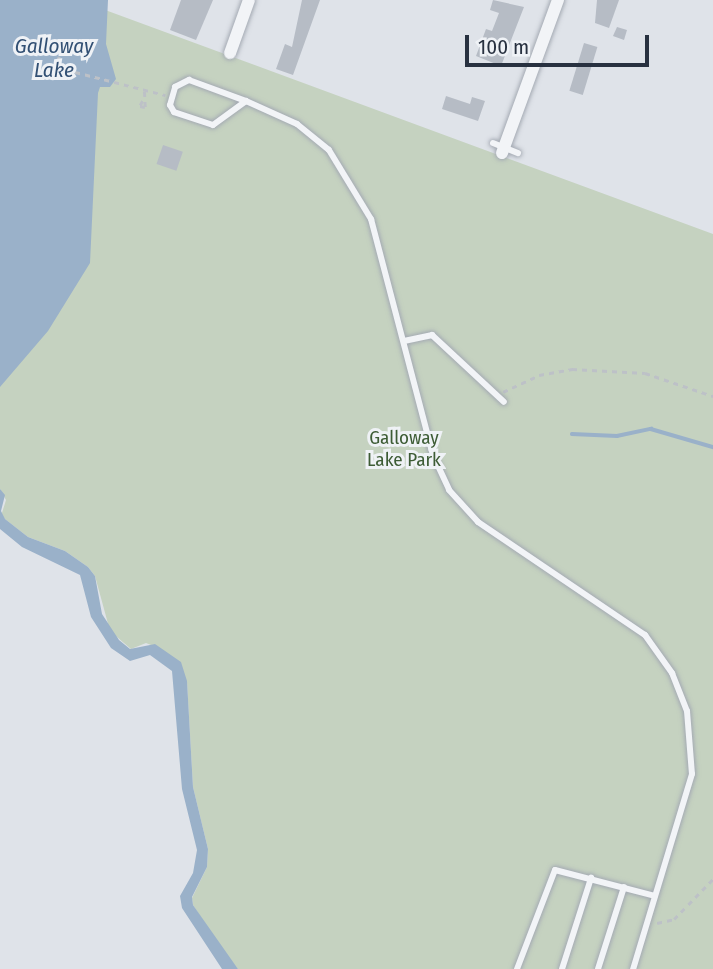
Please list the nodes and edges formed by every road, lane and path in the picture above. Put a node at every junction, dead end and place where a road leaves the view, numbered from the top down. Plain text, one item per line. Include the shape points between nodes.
1 (249, 0) edge
2 (558, 0) edge
3 (230, 53) dead end
4 (59, 57) dead end
5 (56, 67) junction
6 (54, 78) dead end
7 (144, 89) junction
8 (170, 97) junction
9 (143, 101) dead end
10 (246, 101) junction
11 (500, 148) joint
12 (518, 153) dead end
13 (404, 341) junction
14 (498, 396) junction
15 (713, 396) edge
16 (504, 402) dead end
17 (591, 878) junction
18 (713, 879) edge
19 (624, 887) junction
20 (655, 896) junction
21 (647, 923) junction
22 (517, 969) edge
23 (562, 969) edge
24 (598, 969) edge
25 (632, 969) edge

1 - 3 street
2 - 11 street
4 - 5 path
5 - 6 path
5 - 7 path
7 - 8 path
7 - 9 path
8 - 10 lane via 180,81 189,80
8 - 10 lane via 174,112 213,125
10 - 13 lane via 297,124 340,164 371,219
11 - 12 lane
13 - 14 lane via 432,335
13 - 20 lane via 433,455 461,507 645,635 672,673 687,711 692,774
14 - 15 path via 514,384 572,369 645,373
14 - 16 lane
17 - 19 lane
17 - 22 lane via 555,870 550,875
17 - 23 lane
18 - 21 path via 674,919
19 - 20 lane
19 - 24 lane
20 - 21 lane
21 - 25 lane

